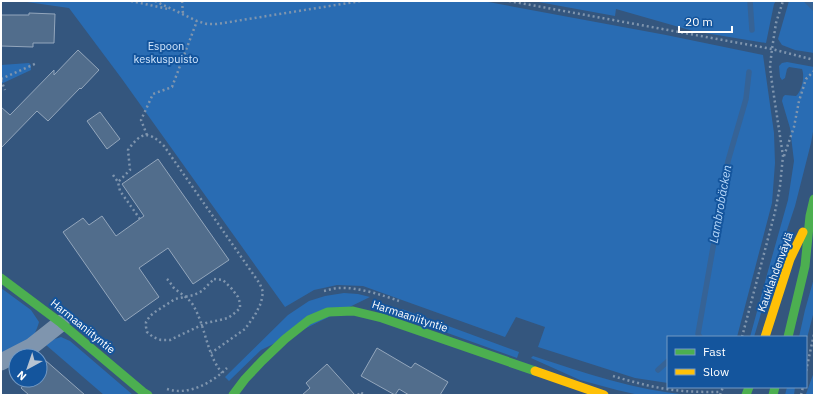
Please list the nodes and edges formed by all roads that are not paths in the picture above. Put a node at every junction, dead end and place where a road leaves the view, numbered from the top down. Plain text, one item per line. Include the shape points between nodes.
1 (814, 199) edge
2 (810, 216) junction
3 (1, 278) edge
4 (61, 322) junction
5 (765, 336) edge
6 (788, 336) edge
7 (1, 362) edge
8 (148, 395) edge
9 (233, 395) edge
10 (604, 395) edge

1 - 2 street, Kauklahdenväylä
2 - 5 street, Kauklahdenväylä via 790,259
2 - 6 street, Kauklahdenväylä via 805,266
3 - 4 street, Harmaaniityntie
4 - 7 street via 32,346
4 - 8 street, Harmaaniityntie
9 - 10 street, Harmaaniityntie via 262,361 309,320 328,312 352,311 382,318

